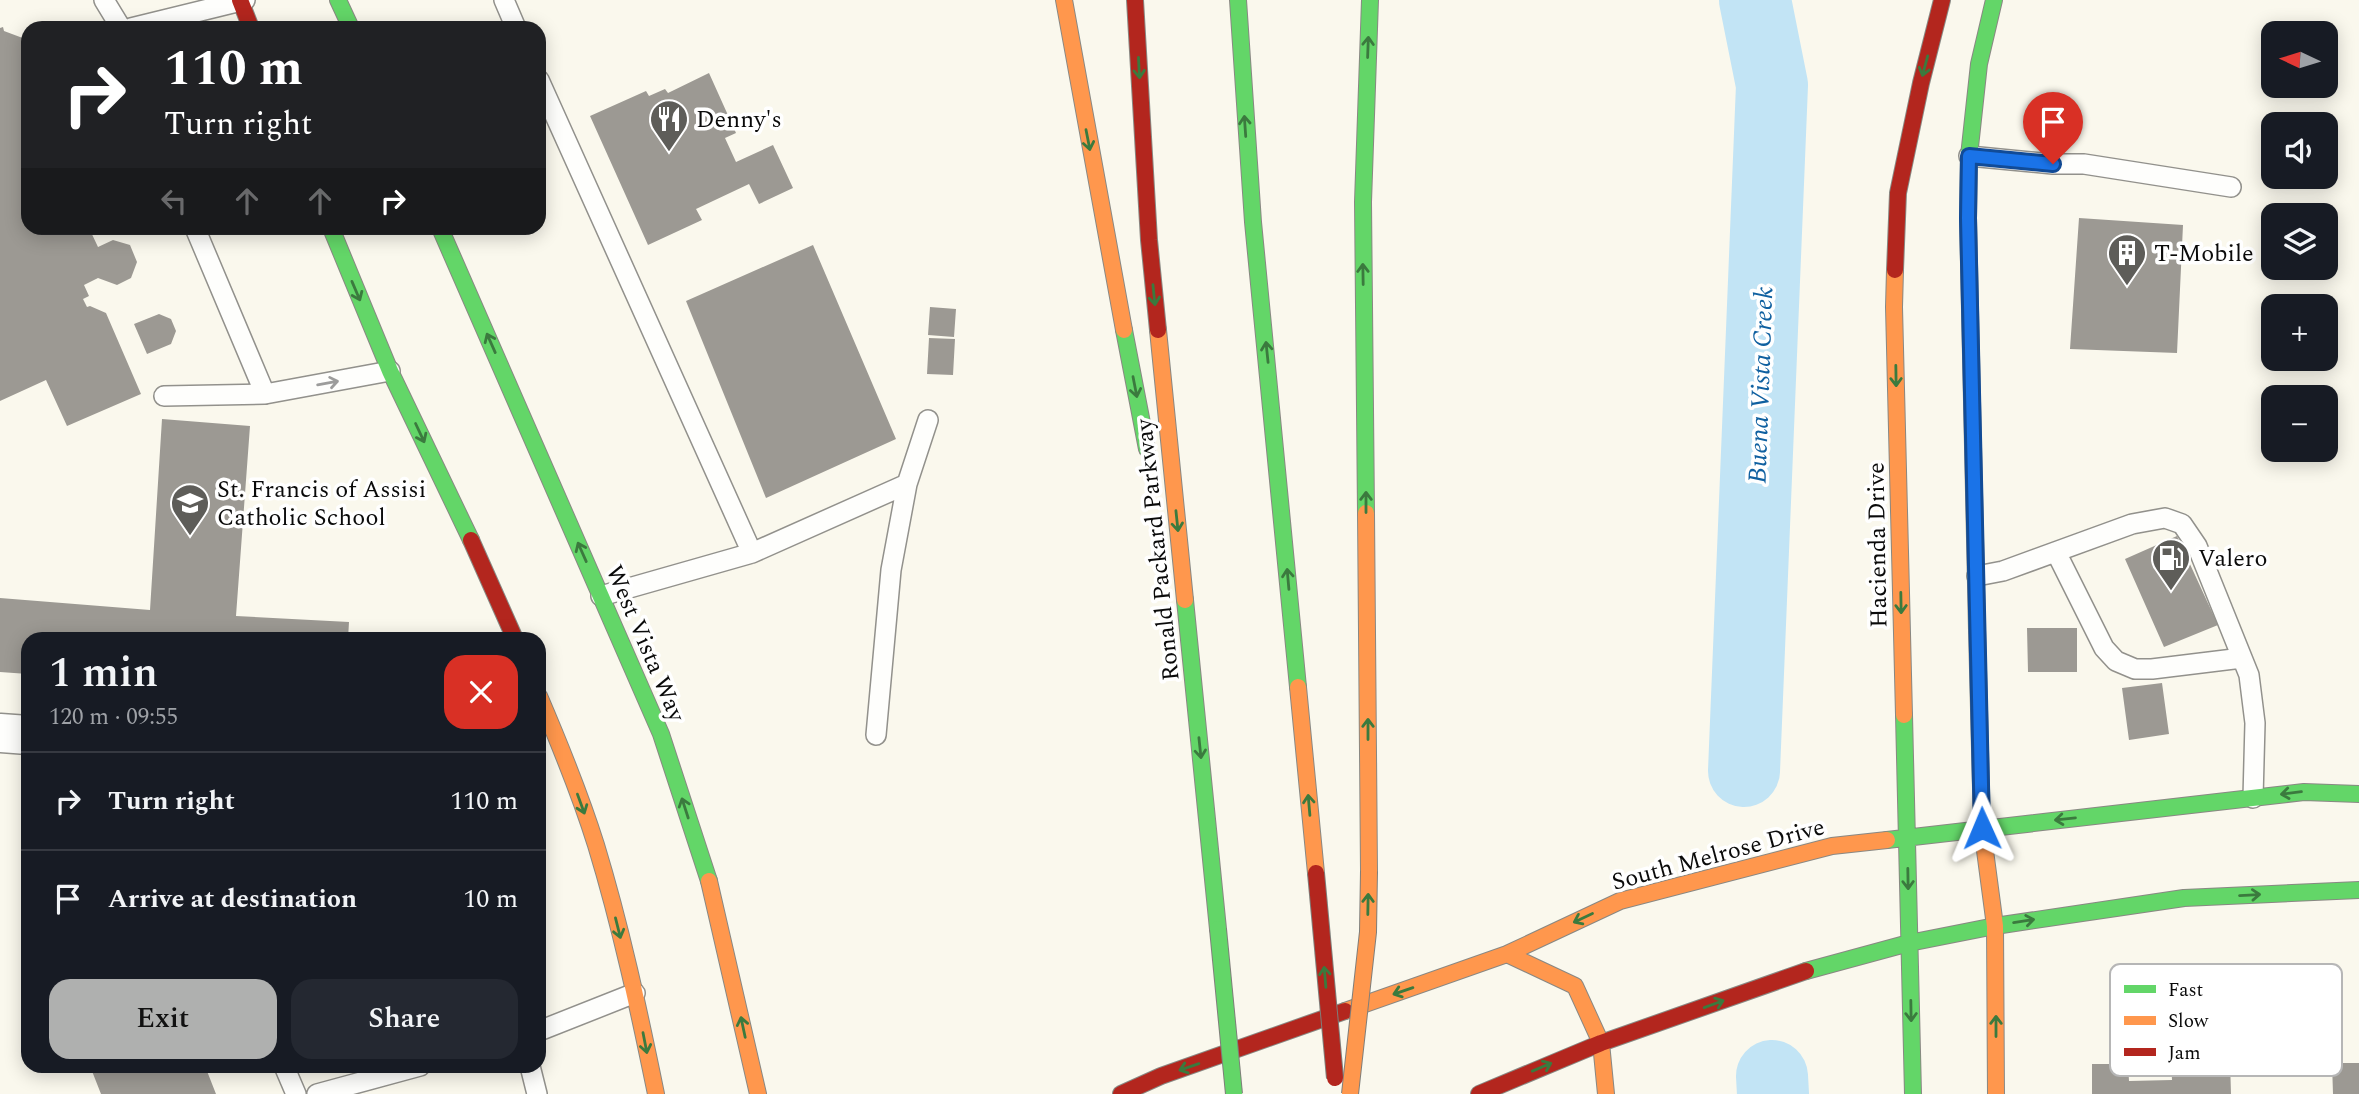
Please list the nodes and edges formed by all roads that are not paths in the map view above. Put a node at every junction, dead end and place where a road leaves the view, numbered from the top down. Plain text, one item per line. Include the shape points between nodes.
1 (104, 0) edge
2 (338, 0) edge
3 (504, 0) edge
4 (1064, 0) edge
5 (1135, 0) edge
6 (1238, 0) edge
7 (1370, 0) edge
8 (1942, 0) edge
9 (1994, 0) edge
10 (242, 1) edge
11 (117, 21) edge
12 (160, 21) edge
13 (249, 21) edge
14 (348, 21) edge
15 (513, 21) edge
16 (546, 96) edge
17 (1969, 156) junction
18 (2231, 187) dead end
19 (198, 235) edge
20 (334, 235) edge
21 (443, 235) edge
22 (390, 371) junction
23 (265, 394) junction
24 (164, 396) dead end
25 (928, 420) dead end
26 (1152, 471) dead end
27 (907, 484) junction
28 (1160, 512) dead end
29 (2056, 552) junction
30 (752, 553) junction
31 (1977, 576) junction
32 (601, 596) junction
33 (512, 632) edge
34 (2242, 658) junction
35 (1194, 690) junction
36 (0, 733) edge
37 (21, 734) edge
38 (876, 735) dead end
39 (549, 747) edge
40 (2359, 794) edge
41 (2253, 797) junction
42 (1982, 828) junction
43 (1906, 837) junction
44 (2359, 890) edge
45 (1995, 926) junction
46 (1909, 943) junction
47 (1507, 954) junction
48 (635, 993) junction
49 (546, 1028) edge
50 (1601, 1043) junction
51 (287, 1073) edge
52 (394, 1073) edge
53 (532, 1073) edge
54 (296, 1094) edge
55 (317, 1094) edge
56 (537, 1094) edge
57 (656, 1094) edge
58 (758, 1094) edge
59 (1121, 1094) edge
60 (1234, 1094) edge
61 (1336, 1094) edge
62 (1350, 1094) edge
63 (1479, 1094) edge
64 (1606, 1094) edge
65 (1913, 1094) edge
66 (1996, 1094) edge

1 - 11 lane
2 - 14 main road
3 - 15 lane
4 -> 26 main road
5 -> 35 main road, Ronald Packard Parkway via 1149,240
61 -> 6 main road, bridge via 1253,222
62 -> 7 main road, bridge via 1368,932 1363,202
8 -> 43 main road, Hacienda Drive via 1898,193 1894,307
9 - 17 main road via 1979,64
10 - 12 lane
10 - 13 main road
16 - 30 lane
17 - 18 lane via 2084,164
17 - 31 main road
19 - 23 lane
20 -> 22 main road
32 -> 21 main road, West Vista Way
23 -> 22 lane
22 -> 33 main road
23 - 24 lane
25 - 27 lane
27 - 30 lane
27 - 38 lane via 891,570
28 - 35 main road
29 - 31 lane
29 - 34 lane via 2104,648 2116,661 2152,669
29 - 34 lane via 2132,524 2165,518 2182,523
30 - 32 lane
31 - 42 main road
58 -> 32 main road, West Vista Way via 715,898 661,734
34 - 41 lane via 2249,675 2255,723
35 -> 60 main road, Ronald Packard Parkway, bridge
36 - 37 street
39 -> 48 main road via 602,863
40 -> 41 main road, South Melrose Drive via 2304,792
41 -> 42 main road, South Melrose Drive
42 - 43 main road, South Melrose Drive
42 - 45 main road
43 -> 46 main road, Hacienda Drive
43 -> 47 main road, South Melrose Drive via 1832,846 1620,901
45 -> 44 main road via 2184,898
45 - 46 main road
66 -> 45 main road
50 -> 46 main road via 1798,974
46 -> 65 main road, Hacienda Drive
47 - 50 main road via 1575,986
47 -> 59 main road, South Melrose Drive
48 - 49 lane
48 -> 57 main road
63 -> 50 main road
50 - 64 main road
51 - 54 lane
52 - 55 lane
53 - 56 lane

